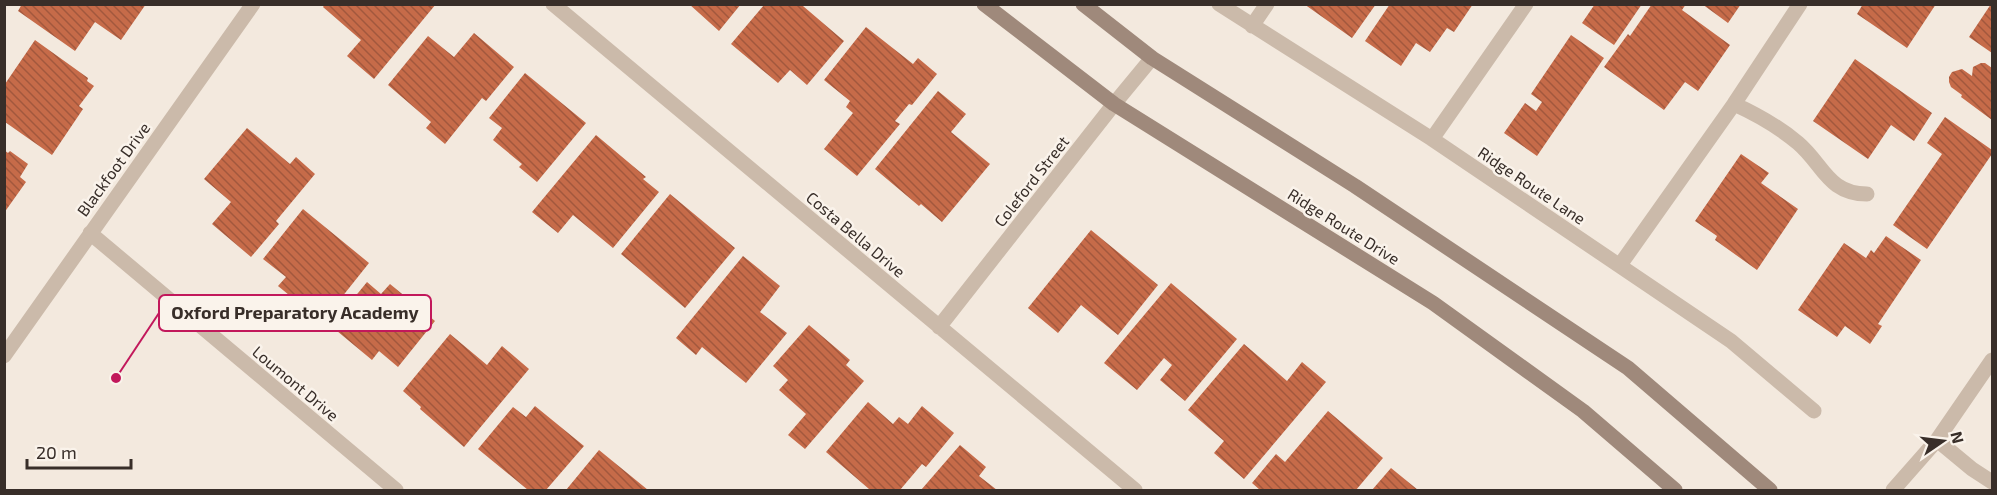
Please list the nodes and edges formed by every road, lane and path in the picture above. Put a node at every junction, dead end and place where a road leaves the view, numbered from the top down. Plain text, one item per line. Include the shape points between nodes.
1 (253, 4) edge
2 (553, 4) edge
3 (984, 4) edge
4 (1083, 4) edge
5 (1219, 4) edge
6 (1267, 4) edge
7 (1526, 4) edge
8 (1800, 4) edge
9 (1252, 26) junction
10 (1152, 58) junction
11 (1114, 104) junction
12 (1734, 104) junction
13 (1432, 139) junction
14 (1867, 194) dead end
15 (90, 233) junction
16 (1620, 265) junction
17 (939, 327) junction
18 (4, 356) edge
19 (1992, 360) edge
20 (1814, 411) dead end
21 (1936, 440) junction
22 (1992, 482) edge
23 (396, 490) edge
24 (1135, 490) edge
25 (1676, 490) edge
26 (1770, 490) edge
27 (1893, 490) edge

1 - 15 street, Blackfoot Drive
2 - 17 street, Costa Bella Drive
3 - 11 main road, Ridge Route Drive
4 - 10 main road
5 - 9 street, Ridge Route Lane
6 - 9 street
7 - 13 street
8 - 12 street
9 - 13 street, Ridge Route Lane
10 - 11 street, Coleford Street
10 - 26 main road via 1355,186 1628,368
11 - 17 street, Coleford Street
11 - 25 main road, Ridge Route Drive via 1433,303 1584,411
12 - 14 street via 1798,143 1842,190
12 - 16 street
13 - 16 street, Ridge Route Lane
15 - 18 street, Blackfoot Drive
15 - 23 street, Loumont Drive
16 - 20 street, Ridge Route Lane via 1731,341
17 - 24 street, Costa Bella Drive
19 - 21 street
21 - 22 street
21 - 27 street

